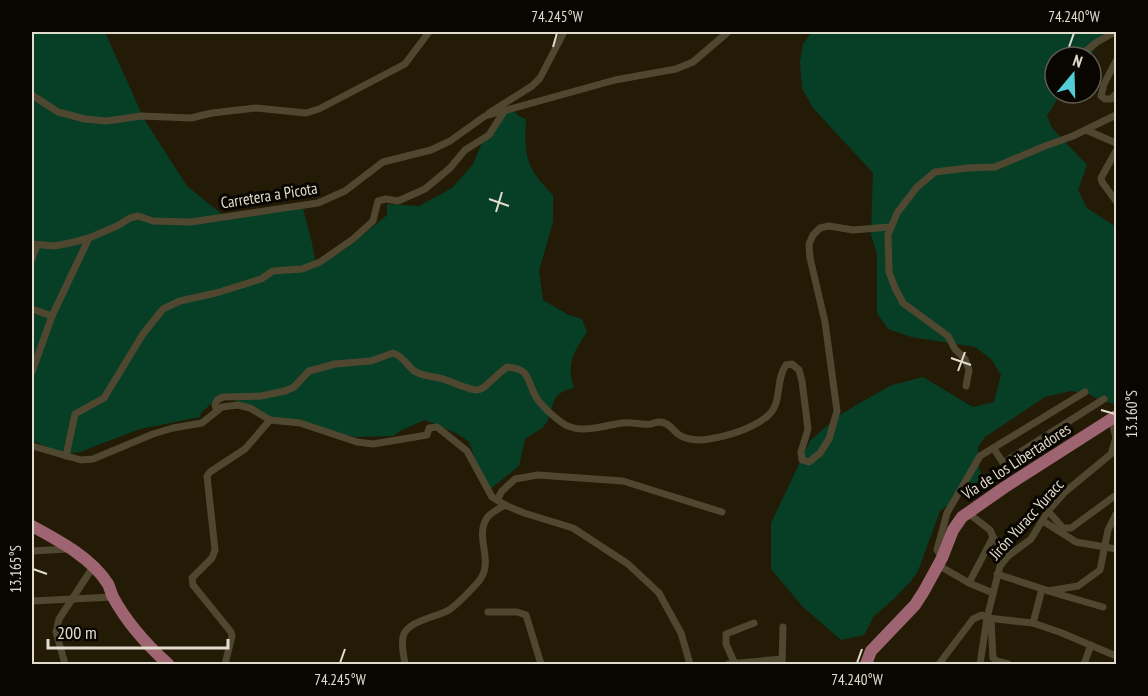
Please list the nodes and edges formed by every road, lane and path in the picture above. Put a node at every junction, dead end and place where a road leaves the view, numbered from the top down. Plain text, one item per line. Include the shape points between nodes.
1 (429, 32) edge
2 (564, 32) edge
3 (728, 32) edge
4 (1115, 32) edge
5 (1093, 45) edge
6 (1116, 61) edge
7 (1116, 94) edge
8 (32, 95) edge
9 (505, 110) junction
10 (1116, 115) edge
11 (485, 116) junction
12 (1086, 130) junction
13 (1116, 143) edge
14 (1115, 154) edge
15 (1116, 201) edge
16 (890, 227) junction
17 (88, 238) junction
18 (34, 244) edge
19 (32, 259) edge
20 (32, 309) edge
21 (52, 316) junction
22 (32, 372) edge
23 (966, 386) dead end
24 (1084, 392) dead end
25 (1104, 399) dead end
26 (217, 411) junction
27 (1114, 417) edge
28 (270, 420) junction
29 (32, 446) edge
30 (994, 448) junction
31 (66, 456) junction
32 (1116, 495) edge
33 (497, 500) junction
34 (506, 505) junction
35 (1048, 511) junction
36 (722, 512) dead end
37 (967, 512) junction
38 (1116, 514) edge
39 (1043, 520) junction
40 (32, 526) edge
41 (993, 537) junction
42 (1105, 548) junction
43 (69, 549) junction
44 (1116, 549) edge
45 (32, 551) edge
46 (1008, 556) junction
47 (940, 561) junction
48 (93, 567) junction
49 (997, 574) junction
50 (969, 583) junction
51 (1045, 590) junction
52 (993, 593) junction
53 (113, 597) junction
54 (70, 600) junction
55 (32, 601) edge
56 (1103, 607) dead end
57 (488, 612) dead end
58 (989, 619) junction
59 (754, 623) dead end
60 (1033, 623) junction
61 (783, 627) dead end
62 (1091, 645) junction
63 (1116, 656) edge
64 (782, 662) edge
65 (998, 663) edge
66 (65, 664) edge
67 (168, 664) edge
68 (225, 664) edge
69 (405, 664) edge
70 (541, 664) edge
71 (690, 664) edge
72 (733, 664) edge
73 (866, 664) edge
74 (939, 664) edge
75 (980, 664) edge
76 (1008, 664) edge
77 (1084, 664) edge

1 - 8 street via 405,63 320,110 306,113 256,108 191,118 141,116 107,121 58,112
2 - 11 street via 540,78
3 - 9 street, Carretera a Picota via 693,62 676,69 615,80
4 - 5 street
6 - 7 street via 1101,96 1111,99
9 - 11 street, Carretera a Picota
9 - 31 street via 489,135 465,150 425,189 399,201 378,201 373,220 320,262 302,269 273,271 261,279 163,309 104,398 75,414
10 - 12 street
11 - 17 street, Carretera a Picota via 431,150 383,162 345,191 318,203 191,222 153,221 138,216
12 - 13 street
12 - 16 street via 995,167 935,172 917,187
14 - 15 street via 1101,178
16 - 23 street via 889,272 895,288 903,303 948,336 965,359 969,370
16 - 26 street via 853,230 829,226 820,228 809,244 837,411 829,439 809,462 802,460 801,455 808,429 802,381 792,364 783,369 777,403 768,416 756,424 708,439 689,439 662,422 576,429 562,423 538,401 530,379 515,367 507,367 481,390 471,391 417,373 404,358 393,353 370,361 309,370 285,391 223,397 217,400
17 - 18 street, Carretera a Picota via 54,246
17 - 21 street
18 - 19 street
20 - 21 street
21 - 22 street
24 - 30 street
25 - 30 street via 1005,465
26 - 28 street via 238,405
26 - 31 street via 202,423 153,434 93,459
27 - 35 street, Jirón Yuracc Yuracc via 1116,438 1111,454
27 - 37 highway, Vía de los Libertadores
28 - 33 street via 300,423 334,436 373,444 427,435 429,428 437,428 467,451 486,488
28 - 68 street via 245,449 207,476 215,550 192,581 231,632
29 - 31 street
30 - 47 street via 980,456 947,513 937,542
32 - 35 street via 1071,528 1063,528
33 - 34 street
33 - 36 street via 515,479 538,475 591,477 623,481
34 - 69 street via 493,512 484,525 486,561 481,579 451,609 405,632
34 - 71 street via 573,528 628,564 659,592 681,633
35 - 39 street, Jirón Yuracc Yuracc
37 - 41 street
37 - 47 highway, Vía de los Libertadores via 953,530
38 - 42 street
39 - 42 street via 1076,542
39 - 46 street, Jirón Yuracc Yuracc via 1031,538
40 - 43 highway
41 - 46 street
41 - 50 street
42 - 44 street
42 - 51 street via 1100,570 1090,579 1078,586
43 - 45 street
43 - 48 highway
46 - 49 street, Jirón Yuracc Yuracc
47 - 50 street
47 - 73 highway, Vía de los Libertadores via 915,605 871,651
48 - 53 highway
48 - 54 street
49 - 51 street
49 - 52 street, Jirón Yuracc Yuracc
50 - 52 street
51 - 56 street
51 - 60 street
52 - 58 street, Jirón Yuracc Yuracc
53 - 54 street
53 - 67 highway via 141,640
54 - 55 street
54 - 66 street via 56,632
57 - 70 street via 526,615
58 - 60 street
58 - 65 street via 992,654
58 - 74 street via 982,615 974,619
58 - 75 street
59 - 72 street via 726,634
60 - 62 street
61 - 64 street
62 - 63 street
62 - 77 street
64 - 72 street
65 - 76 street

